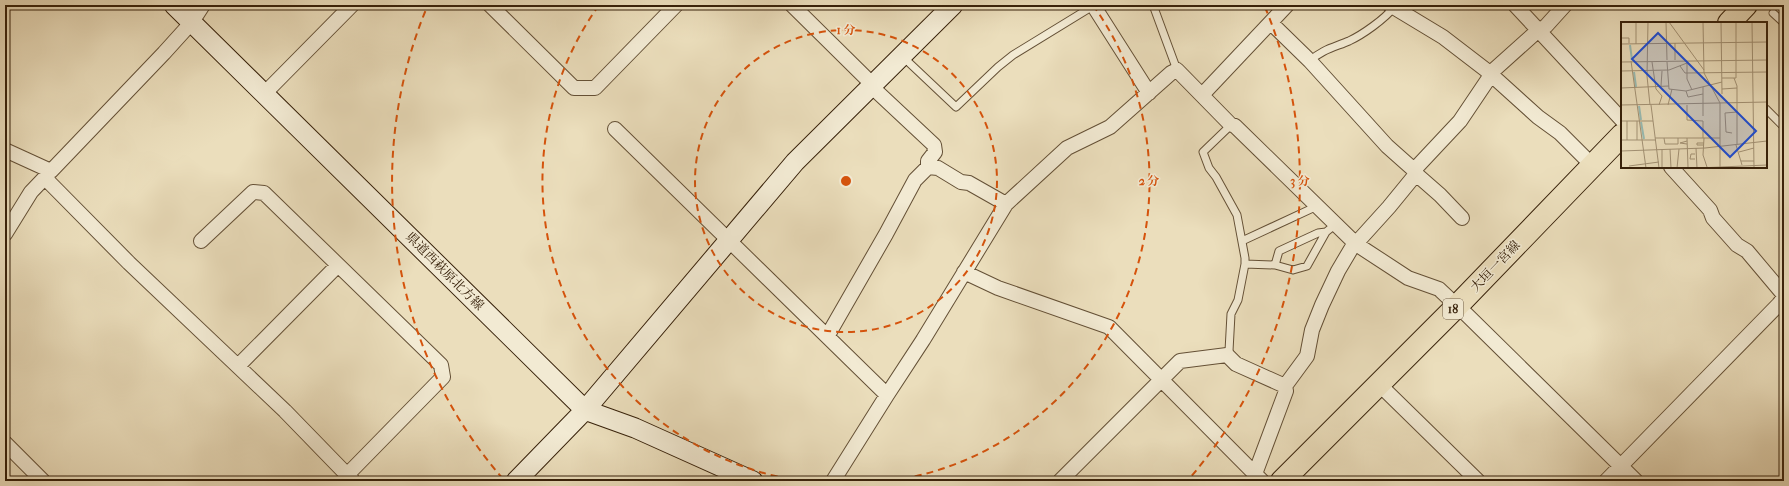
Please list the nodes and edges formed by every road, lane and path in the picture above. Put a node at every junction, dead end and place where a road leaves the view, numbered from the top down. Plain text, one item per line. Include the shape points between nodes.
1 (174, 5) edge
2 (203, 5) edge
3 (352, 5) edge
4 (490, 5) edge
5 (676, 5) edge
6 (792, 5) edge
7 (953, 5) edge
8 (1153, 5) edge
9 (1287, 5) edge
10 (1515, 5) edge
11 (1565, 5) edge
12 (1746, 5) edge
13 (1093, 6) edge
14 (1392, 6) edge
15 (1766, 9) edge
16 (192, 22) junction
17 (1730, 22) edge
18 (1745, 22) edge
19 (1271, 23) junction
20 (1784, 23) edge
21 (1540, 30) junction
22 (902, 56) junction
23 (1310, 61) junction
24 (1177, 70) junction
25 (1492, 75) junction
26 (873, 86) junction
27 (265, 93) junction
28 (1149, 93) junction
29 (1202, 95) junction
30 (1767, 110) edge
31 (1621, 119) edge
32 (1232, 124) junction
33 (1784, 126) edge
34 (616, 129) dead end
35 (1621, 136) edge
36 (5, 150) edge
37 (1621, 154) edge
38 (1593, 166) junction
39 (928, 167) junction
40 (1672, 168) edge
41 (1415, 172) junction
42 (48, 175) junction
43 (1006, 204) junction
44 (1317, 205) junction
45 (1462, 218) dead end
46 (1331, 228) junction
47 (5, 234) edge
48 (728, 240) junction
49 (201, 241) dead end
50 (1242, 241) junction
51 (1356, 244) junction
52 (1245, 264) junction
53 (1275, 265) junction
54 (338, 266) junction
55 (964, 272) junction
56 (1784, 296) edge
57 (1460, 309) junction
58 (828, 335) junction
59 (1227, 355) junction
60 (238, 366) junction
61 (1161, 381) junction
62 (1286, 386) junction
63 (1386, 391) junction
64 (887, 394) junction
65 (585, 410) junction
66 (5, 443) edge
67 (1620, 466) junction
68 (1259, 477) edge
69 (350, 478) edge
70 (43, 481) edge
71 (516, 481) edge
72 (753, 481) edge
73 (833, 481) edge
74 (1060, 481) edge
75 (1282, 481) edge
76 (1296, 481) edge
77 (1478, 481) edge
78 (1606, 481) edge
79 (1636, 481) edge

1 - 16 main road, 県道西萩原北方線
2 - 16 street
3 - 27 street
4 - 5 street via 574,88 595,88
6 - 26 street
7 - 22 main road
8 - 24 lane
9 - 19 street
10 - 21 street
11 - 21 street
12 - 17 main road
13 - 22 lane via 1012,55 956,107
13 - 28 street
14 - 23 lane via 1365,32 1330,48
14 - 25 street via 1443,37
15 - 18 main road
15 - 20 lane
16 - 27 main road, 県道西萩原北方線
16 - 42 street
19 - 23 street
19 - 29 street
21 - 25 street via 1495,69
21 - 31 street
22 - 26 main road
23 - 41 street via 1387,146
24 - 28 street
24 - 29 street
25 - 38 street via 1560,133
25 - 41 street via 1460,121
26 - 39 street via 934,145 936,152 928,161
26 - 48 main road via 795,162
27 - 65 main road, 県道西萩原北方線
28 - 43 street via 1110,127 1067,148
29 - 32 street
30 - 33 lane
32 - 44 street
32 - 50 lane via 1203,152 1209,168 1237,215
34 - 48 street
35 - 38 main road, 大垣一宮線 / 18
36 - 42 street
37 - 57 main road, 大垣一宮線 / 18
38 - 57 main road, 大垣一宮線 / 18
39 - 43 street via 938,168
39 - 58 street via 915,180
40 - 56 street via 1710,210 1713,218 1737,245 1747,251
41 - 45 street
41 - 51 street via 1389,207
42 - 47 street via 24,201
42 - 60 street via 129,262
43 - 55 street
44 - 46 street
44 - 50 lane
46 - 51 street
46 - 53 lane via 1278,251
46 - 53 lane via 1307,266 1294,270
48 - 58 street
48 - 65 main road
49 - 54 street via 253,192 264,193
50 - 52 lane
51 - 57 street via 1408,278 1439,289
51 - 62 street via 1322,304 1312,330 1307,356
52 - 53 lane
52 - 59 lane via 1238,300 1231,314
54 - 60 street
54 - 69 street via 441,365 443,377
55 - 61 street via 998,288 1109,327
55 - 64 street
56 - 67 street via 1780,304
57 - 63 main road, 大垣一宮線 / 18
57 - 67 street
57 - 75 main road, 大垣一宮線 / 18
58 - 64 street
59 - 61 street via 1180,361
59 - 62 street via 1236,364
60 - 69 street via 286,411
61 - 68 street
61 - 74 street
62 - 68 street
63 - 76 main road, 大垣一宮線 / 18
63 - 77 street
64 - 73 street
65 - 71 main road
65 - 72 main road, 県道西萩原北方線 via 635,428
66 - 70 street
67 - 78 street
67 - 79 street

